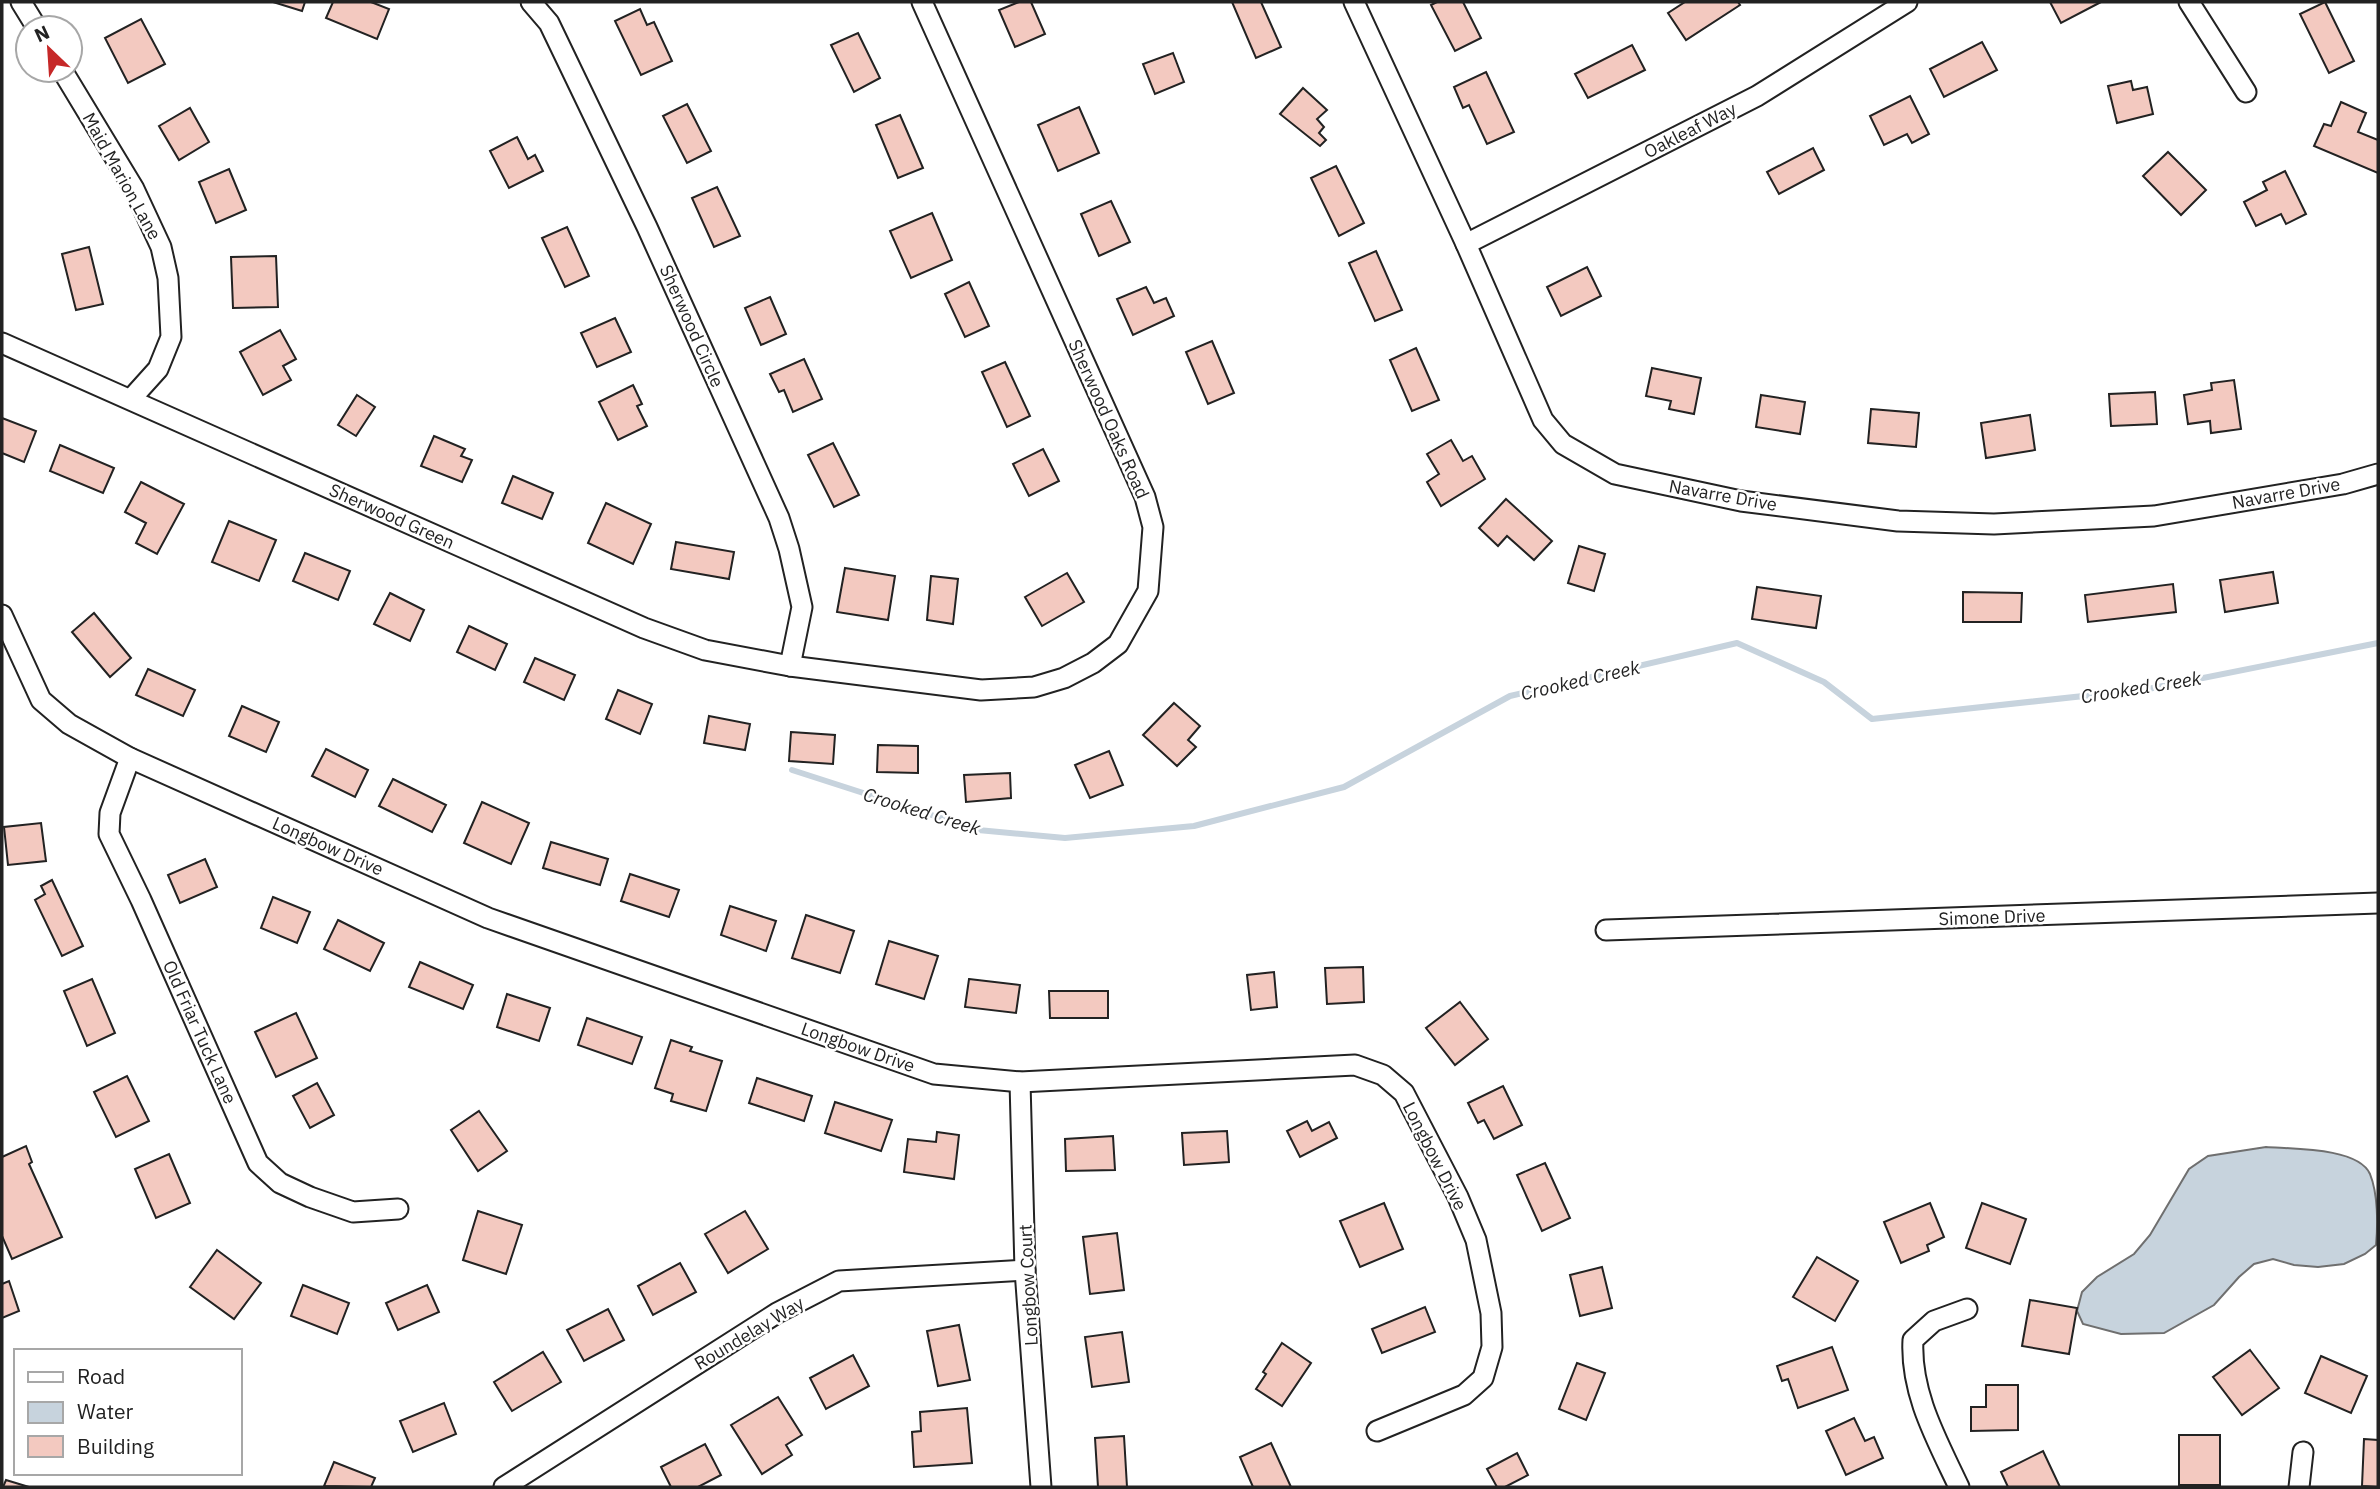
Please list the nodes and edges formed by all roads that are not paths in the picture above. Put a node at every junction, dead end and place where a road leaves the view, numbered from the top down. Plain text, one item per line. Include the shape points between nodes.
1 (531, 2) edge
2 (922, 2) edge
3 (1354, 2) edge
4 (1907, 2) edge
5 (2189, 2) edge
6 (70, 84) edge
7 (2246, 92) dead end
8 (1466, 244) junction
9 (2, 343) edge
10 (131, 399) junction
11 (2378, 474) edge
12 (2, 615) edge
13 (790, 666) junction
14 (130, 758) junction
15 (2378, 903) edge
16 (1606, 930) dead end
17 (1020, 1082) junction
18 (398, 1209) dead end
19 (1025, 1270) junction
20 (1968, 1309) dead end
21 (1377, 1431) dead end
22 (2303, 1452) dead end
23 (504, 1487) edge
24 (1041, 1487) edge
25 (1959, 1487) edge
26 (2300, 1487) edge

1 - 13 street, Sherwood Circle via 549,23 779,518 802,607
2 - 13 street, Sherwood Oaks Road via 1145,496 1153,527 1148,591 1118,644 1064,678 1034,687 981,690
3 - 8 street, Navarre Drive
4 - 8 street, Oakleaf Way via 1757,96
5 - 7 street
6 - 10 street, Maid Marion Lane via 134,189 160,247 168,278 171,337 158,369
8 - 11 street, Navarre Drive via 1543,420 1563,444 1615,474 1741,501 1898,521 1994,524 2154,516
9 - 10 street, Sherwood Green
10 - 13 street, Sherwood Green via 644,628 705,650
12 - 14 street, Longbow Drive via 41,700 68,724
14 - 17 street, Longbow Drive via 488,918 934,1074
14 - 18 street, Old Friar Tuck Lane via 110,813 109,834 258,1163 281,1183 353,1212
15 - 16 street, Simone Drive
17 - 19 street, Longbow Court
17 - 21 street, Longbow Drive via 1355,1065 1382,1075 1404,1093 1476,1240 1491,1313 1492,1347 1483,1378 1464,1395
19 - 23 street, Roundelay Way via 839,1281 777,1313
19 - 24 street, Longbow Court
20 - 25 street via 1934,1321 1913,1340 1912,1352 1922,1406
22 - 26 street

